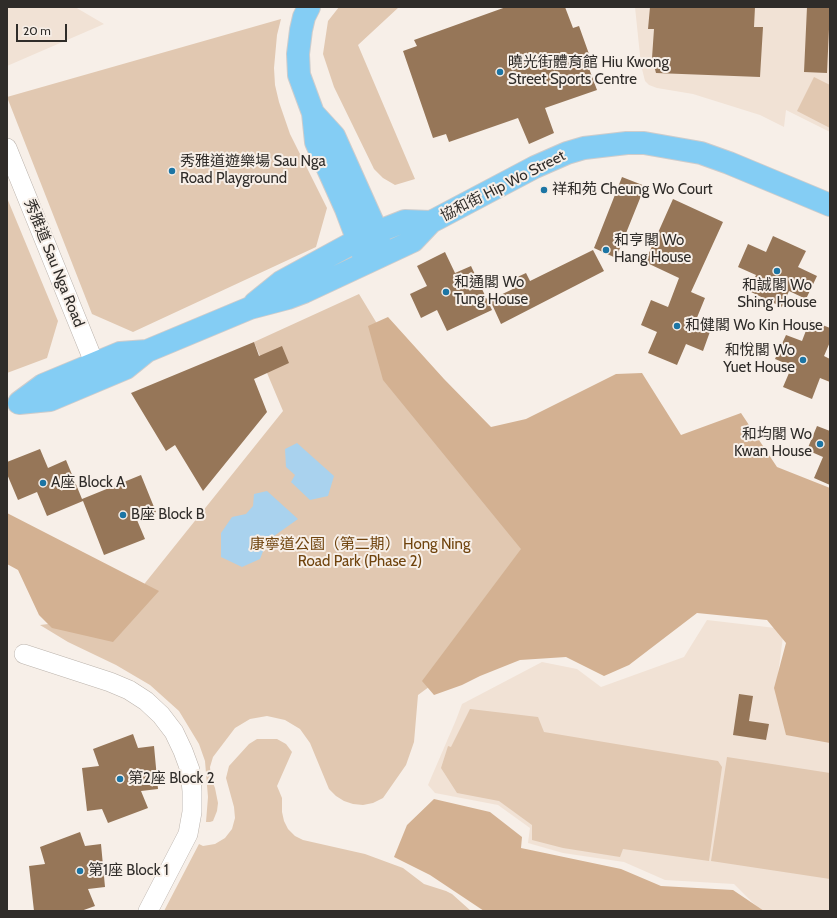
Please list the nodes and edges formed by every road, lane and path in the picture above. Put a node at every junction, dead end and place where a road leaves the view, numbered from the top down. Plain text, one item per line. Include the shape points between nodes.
1 (309, 7) edge
2 (7, 148) edge
3 (830, 205) edge
4 (431, 222) junction
5 (368, 236) junction
6 (374, 258) junction
7 (250, 308) junction
8 (98, 371) junction
9 (14, 405) edge
10 (24, 654) dead end
11 (148, 911) edge

1 - 5 main road via 301,30 299,74 313,113 316,142 346,209
2 - 8 street, 秀雅道 Sau Nga Road
3 - 4 main road, 協和街 Hip Wo Street via 701,153 627,143 584,148 553,159
4 - 5 main road, 協和街 Hip Wo Street via 405,221
4 - 6 main road, 協和街 Hip Wo Street via 413,240
5 - 6 main road
5 - 7 main road, 協和街 Hip Wo Street via 281,282
6 - 7 main road, 協和街 Hip Wo Street via 288,298
7 - 8 main road, 協和街 Hip Wo Street via 147,351 120,353
8 - 9 main road, 協和街 Hip Wo Street via 43,385
10 - 11 street via 129,690 161,715 183,750 190,770 192,791 188,834

